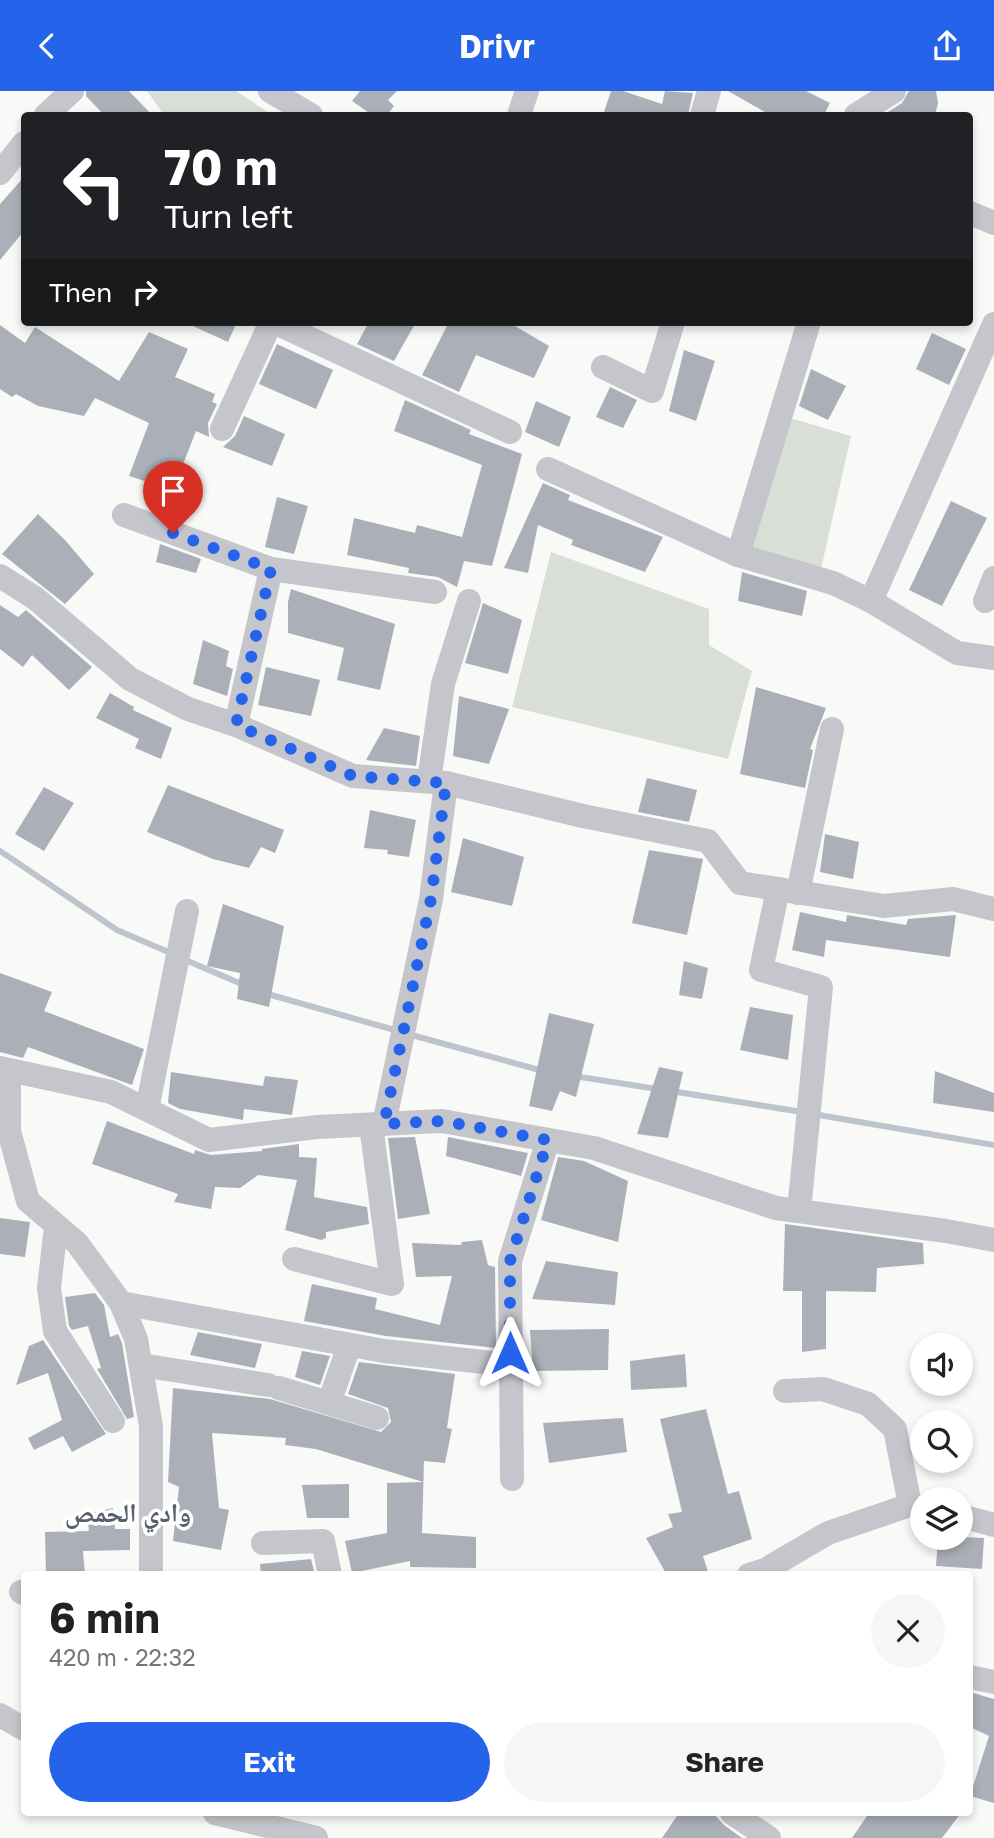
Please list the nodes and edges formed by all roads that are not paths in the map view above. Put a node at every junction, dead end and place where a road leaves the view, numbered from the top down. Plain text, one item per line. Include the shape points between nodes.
1 (72, 91) edge
2 (270, 91) edge
3 (527, 91) edge
4 (709, 91) edge
5 (894, 91) edge
6 (50, 112) edge
7 (306, 112) edge
8 (520, 112) edge
9 (703, 112) edge
10 (861, 112) edge
11 (21, 147) edge
12 (0, 173) edge
13 (973, 214) edge
14 (994, 223) edge
15 (994, 324) edge
16 (271, 326) edge
17 (282, 326) edge
18 (672, 326) edge
19 (809, 326) edge
20 (603, 367) dead end
21 (222, 429) dead end
22 (510, 432) dead end
23 (548, 469) dead end
24 (124, 515) dead end
25 (738, 555) junction
26 (271, 569) junction
27 (0, 576) edge
28 (435, 592) dead end
29 (469, 601) dead end
30 (871, 601) junction
31 (994, 658) edge
32 (236, 725) junction
33 (832, 729) dead end
34 (438, 782) junction
35 (788, 891) junction
36 (994, 909) edge
37 (187, 911) dead end
38 (4, 1069) edge
39 (147, 1109) junction
40 (377, 1124) junction
41 (548, 1140) junction
42 (799, 1211) junction
43 (56, 1226) junction
44 (994, 1240) edge
45 (294, 1259) dead end
46 (121, 1303) junction
47 (349, 1346) junction
48 (141, 1365) junction
49 (511, 1365) junction
50 (785, 1391) dead end
51 (329, 1403) junction
52 (377, 1417) dead end
53 (113, 1421) dead end
54 (512, 1479) dead end
55 (911, 1487) edge
56 (910, 1508) edge
57 (973, 1519) edge
58 (994, 1525) edge
59 (263, 1543) dead end
60 (151, 1571) edge
61 (329, 1571) edge
62 (762, 1571) edge
63 (973, 1678) edge
64 (994, 1682) edge
65 (0, 1715) edge
66 (21, 1727) edge
67 (736, 1816) edge
68 (258, 1818) edge
69 (316, 1838) edge
70 (769, 1838) edge

1 - 6 street
2 - 7 street
3 - 8 street
4 - 9 street
5 - 10 street
11 - 12 street
13 - 14 street
15 - 30 street
16 - 21 street
17 - 22 street
18 - 20 street via 652,391
19 - 25 street
23 - 25 street
24 - 26 street
25 - 30 street via 833,583
26 - 28 street
26 - 32 street
27 - 32 street via 35,598 130,679 188,709
29 - 34 street via 443,684
30 - 31 street via 957,653
32 - 34 street via 353,776
33 - 35 street
34 - 35 street via 708,841 740,883
34 - 40 street via 431,899
35 - 36 street via 884,906 953,899
35 - 42 street via 761,970 821,987
37 - 39 street
38 - 39 street via 111,1092
38 - 43 street via 9,1131 28,1201
39 - 40 street via 209,1140
40 - 41 street via 442,1121
40 - 45 street via 392,1284
41 - 42 street via 594,1148 776,1208
41 - 49 street via 510,1261
42 - 44 street
43 - 46 street via 77,1244
43 - 53 street via 49,1288 55,1331
46 - 47 street
46 - 48 street
47 - 49 street
47 - 51 street
48 - 51 street via 273,1387
48 - 60 street via 150,1426
49 - 54 street
50 - 55 street via 823,1388 868,1404 895,1429
51 - 52 street
56 - 62 street via 828,1533
57 - 58 street
59 - 61 street via 323,1541
63 - 64 street
65 - 66 street
67 - 70 street
68 - 69 street

